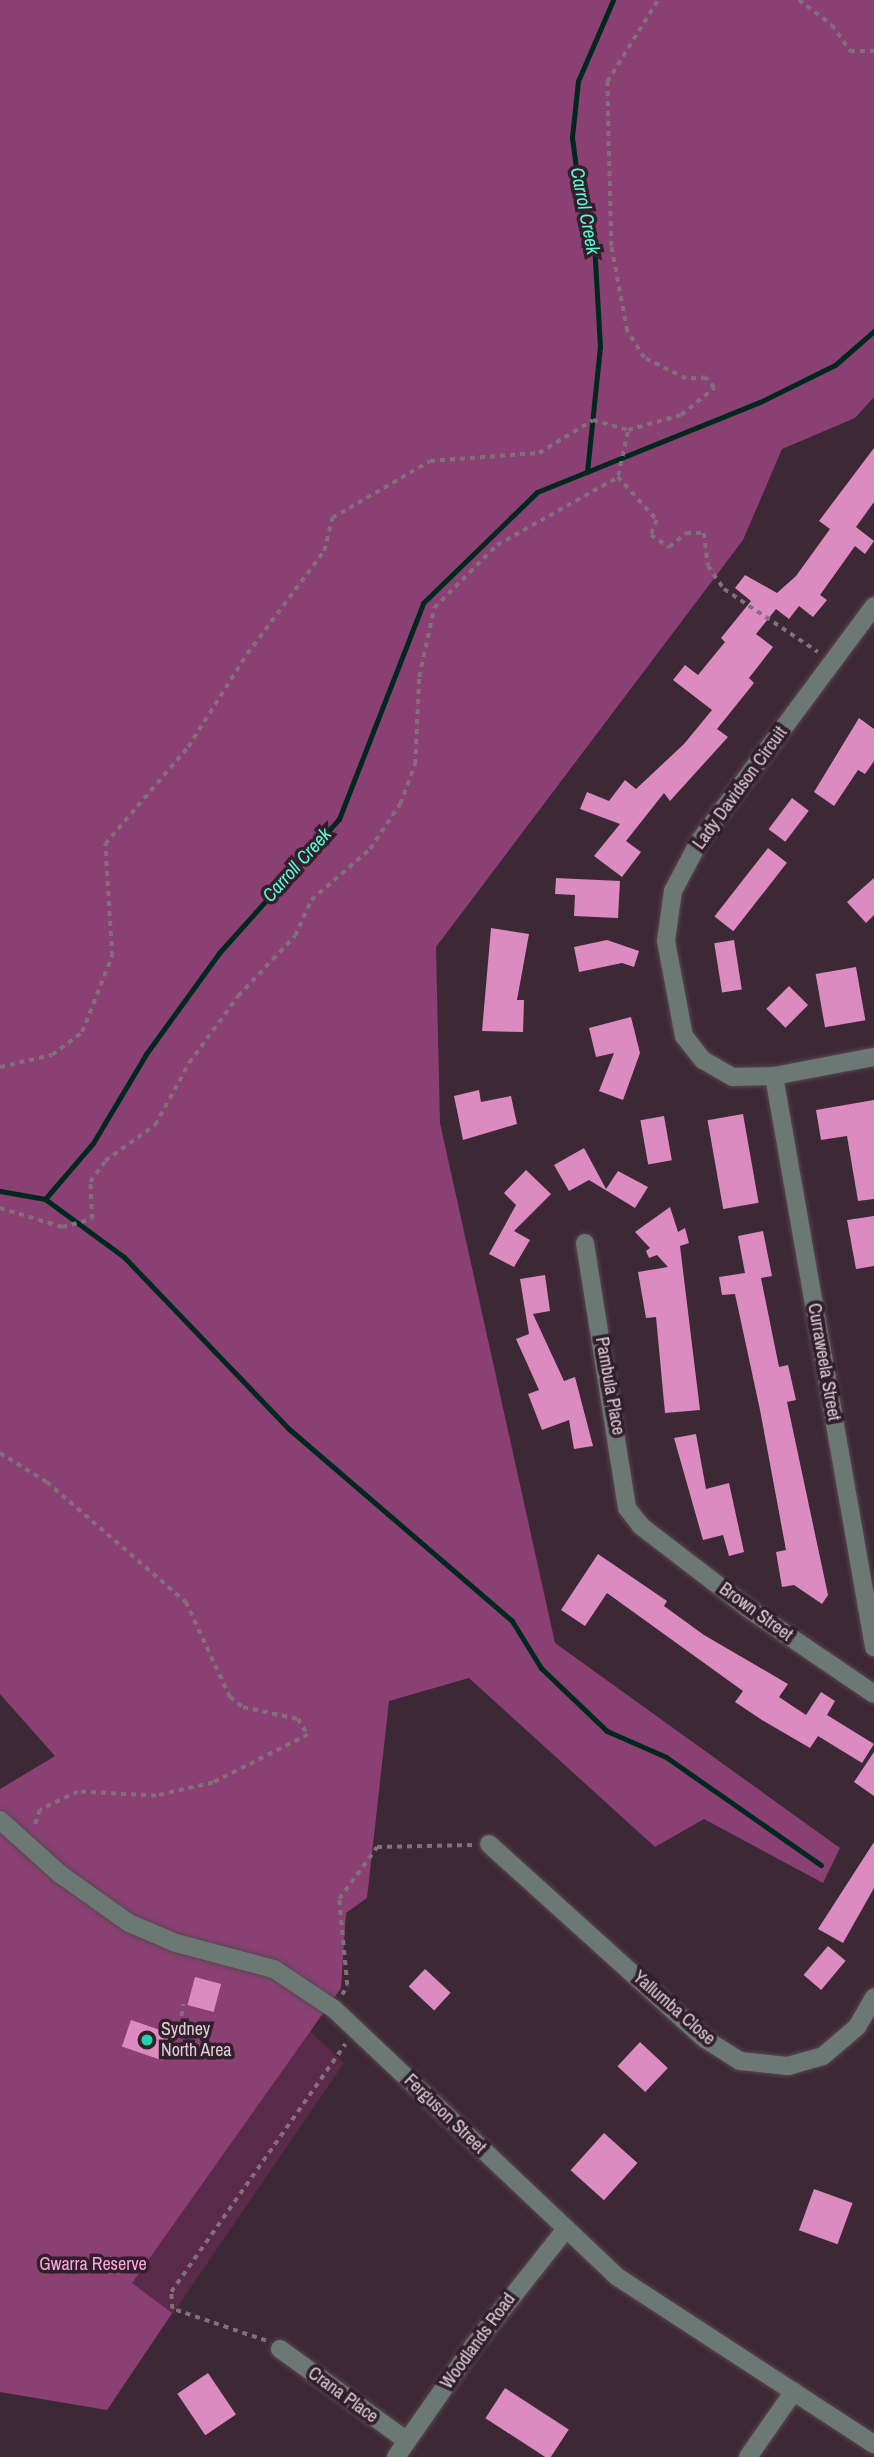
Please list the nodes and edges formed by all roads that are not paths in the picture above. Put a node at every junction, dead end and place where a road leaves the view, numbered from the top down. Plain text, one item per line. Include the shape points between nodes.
1 (874, 606) edge
2 (874, 1057) edge
3 (774, 1076) junction
4 (585, 1243) dead end
5 (641, 1526) joint
6 (874, 1647) edge
7 (874, 1694) edge
8 (0, 1820) edge
9 (489, 1844) road end
10 (874, 1998) edge
11 (566, 2229) junction
12 (280, 2349) road end
13 (794, 2391) junction
14 (407, 2441) junction
15 (874, 2445) edge
16 (396, 2457) edge
17 (748, 2457) edge

1 - 3 street, Lady Davidson Circuit via 700,840 673,891 666,942 684,1036 703,1060 733,1077
2 - 3 street, Lady Davidson Circuit
3 - 6 street, Curraweela Street
4 - 5 street, Pambula Place via 627,1508
5 - 7 street, Brown Street via 749,1609
8 - 11 street, Ferguson Street via 130,1923 176,1943 274,1969 334,2009
9 - 10 street, Yallumba Close via 705,2039 740,2061 788,2066 823,2056 857,2027
11 - 13 street, Ferguson Street via 616,2276
11 - 14 street, Woodlands Road via 555,2236
12 - 14 street, Crana Place
13 - 15 street, Ferguson Street
13 - 17 street
14 - 16 street, Woodlands Road

